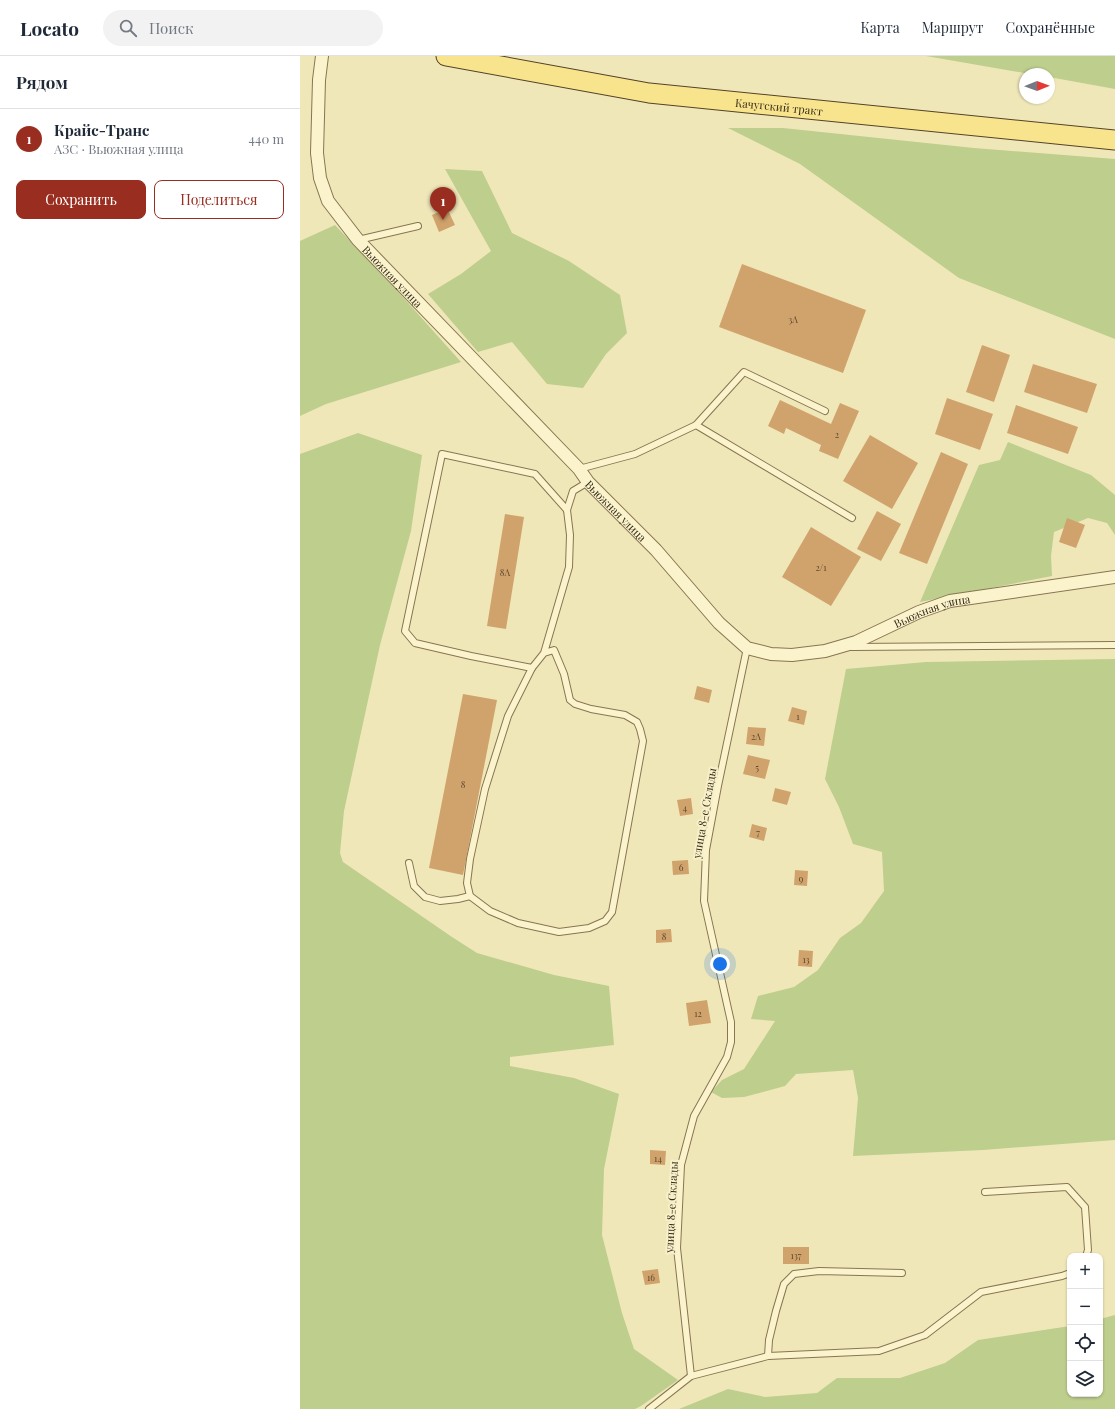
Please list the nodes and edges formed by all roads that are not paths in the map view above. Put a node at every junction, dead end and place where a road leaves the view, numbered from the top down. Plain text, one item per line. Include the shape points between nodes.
1 (322, 56) edge
2 (446, 56) edge
3 (1115, 140) edge
4 (418, 226) dead end
5 (358, 240) junction
6 (825, 411) dead end
7 (696, 425) junction
8 (579, 469) junction
9 (588, 482) junction
10 (567, 510) junction
11 (852, 518) dead end
12 (1115, 577) edge
13 (1115, 645) edge
14 (747, 648) junction
15 (837, 648) junction
16 (544, 653) junction
17 (532, 668) junction
18 (409, 863) dead end
19 (470, 896) junction
20 (985, 1192) dead end
21 (1087, 1253) edge
22 (902, 1273) dead end
23 (1067, 1275) edge
24 (768, 1356) junction
25 (691, 1376) junction
26 (649, 1409) edge

1 - 5 street, Вьюжная улица via 317,153 320,178 328,201
2 - 3 main road, Качугский тракт via 649,93
4 - 5 lane
5 - 8 street, Вьюжная улица
6 - 7 lane via 744,372
7 - 8 lane via 635,454
7 - 11 lane
8 - 9 street, Вьюжная улица
9 - 10 lane via 573,491
9 - 14 street, Вьюжная улица via 656,550 719,623
10 - 16 lane via 570,535 569,567
10 - 17 lane via 535,474 442,454 405,631 415,643
12 - 15 street, Вьюжная улица via 950,601
13 - 15 lane
14 - 15 street, Вьюжная улица via 771,654 792,655
14 - 25 lane, улица 8-е Склады via 706,850 704,901 731,1022 731,1042 727,1057 694,1116 681,1165 677,1248
16 - 17 lane
16 - 19 lane via 554,650 564,674 570,700 591,709 625,715 637,722 640,730 642,741 612,912 605,921 589,928 560,932 518,923 490,911
17 - 19 lane via 508,716 486,789 470,860 467,883
18 - 19 lane via 414,886 425,897 440,901
20 - 21 lane via 1067,1187 1085,1207
22 - 24 lane via 819,1271 794,1274 784,1284 769,1340
23 - 24 lane via 981,1292 925,1335 879,1351
24 - 25 lane
25 - 26 lane

